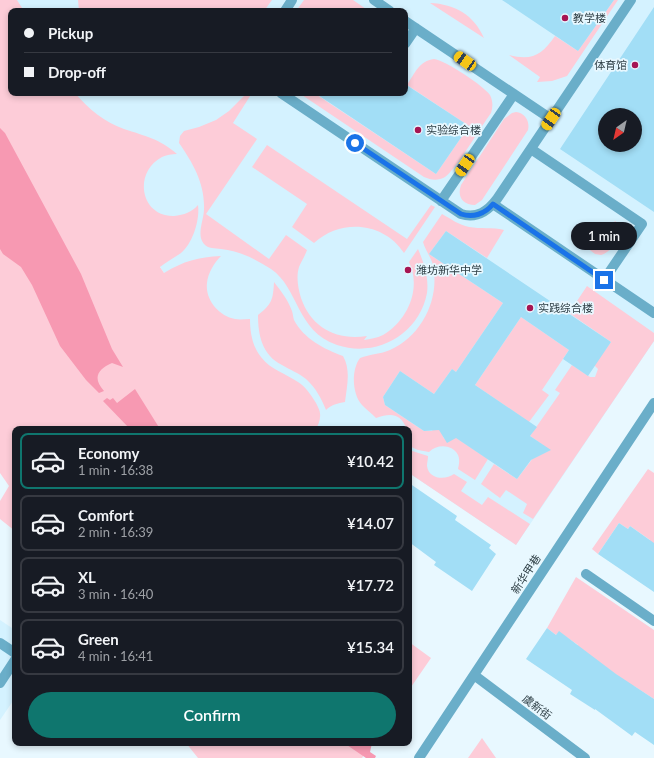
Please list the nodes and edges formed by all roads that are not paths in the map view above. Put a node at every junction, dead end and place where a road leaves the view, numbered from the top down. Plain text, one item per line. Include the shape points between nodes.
1 (374, 0) edge
2 (631, 0) edge
3 (386, 8) edge
4 (408, 23) edge
5 (416, 28) junction
6 (408, 40) edge
7 (514, 94) junction
8 (285, 96) edge
9 (551, 119) junction
10 (531, 149) junction
11 (441, 201) junction
12 (493, 204) junction
13 (604, 280) junction
14 (654, 313) edge
15 (654, 403) edge
16 (586, 574) dead end
17 (654, 621) edge
18 (0, 643) edge
19 (12, 651) edge
20 (12, 665) edge
21 (474, 675) junction
22 (0, 683) edge
23 (419, 758) edge
24 (585, 758) edge

1 - 3 street
2 - 9 street
4 - 5 street
5 - 6 street
5 - 7 street
7 - 9 street
7 - 11 street
8 - 11 street
9 - 10 street
10 - 12 street
10 - 13 street via 642,224
11 - 12 street via 465,215 481,214
12 - 13 street
13 - 14 street
15 - 21 street, 新华甲巷
16 - 17 street
18 - 19 street
20 - 22 street
21 - 23 street, 新华甲巷
21 - 24 street, 虞新街

